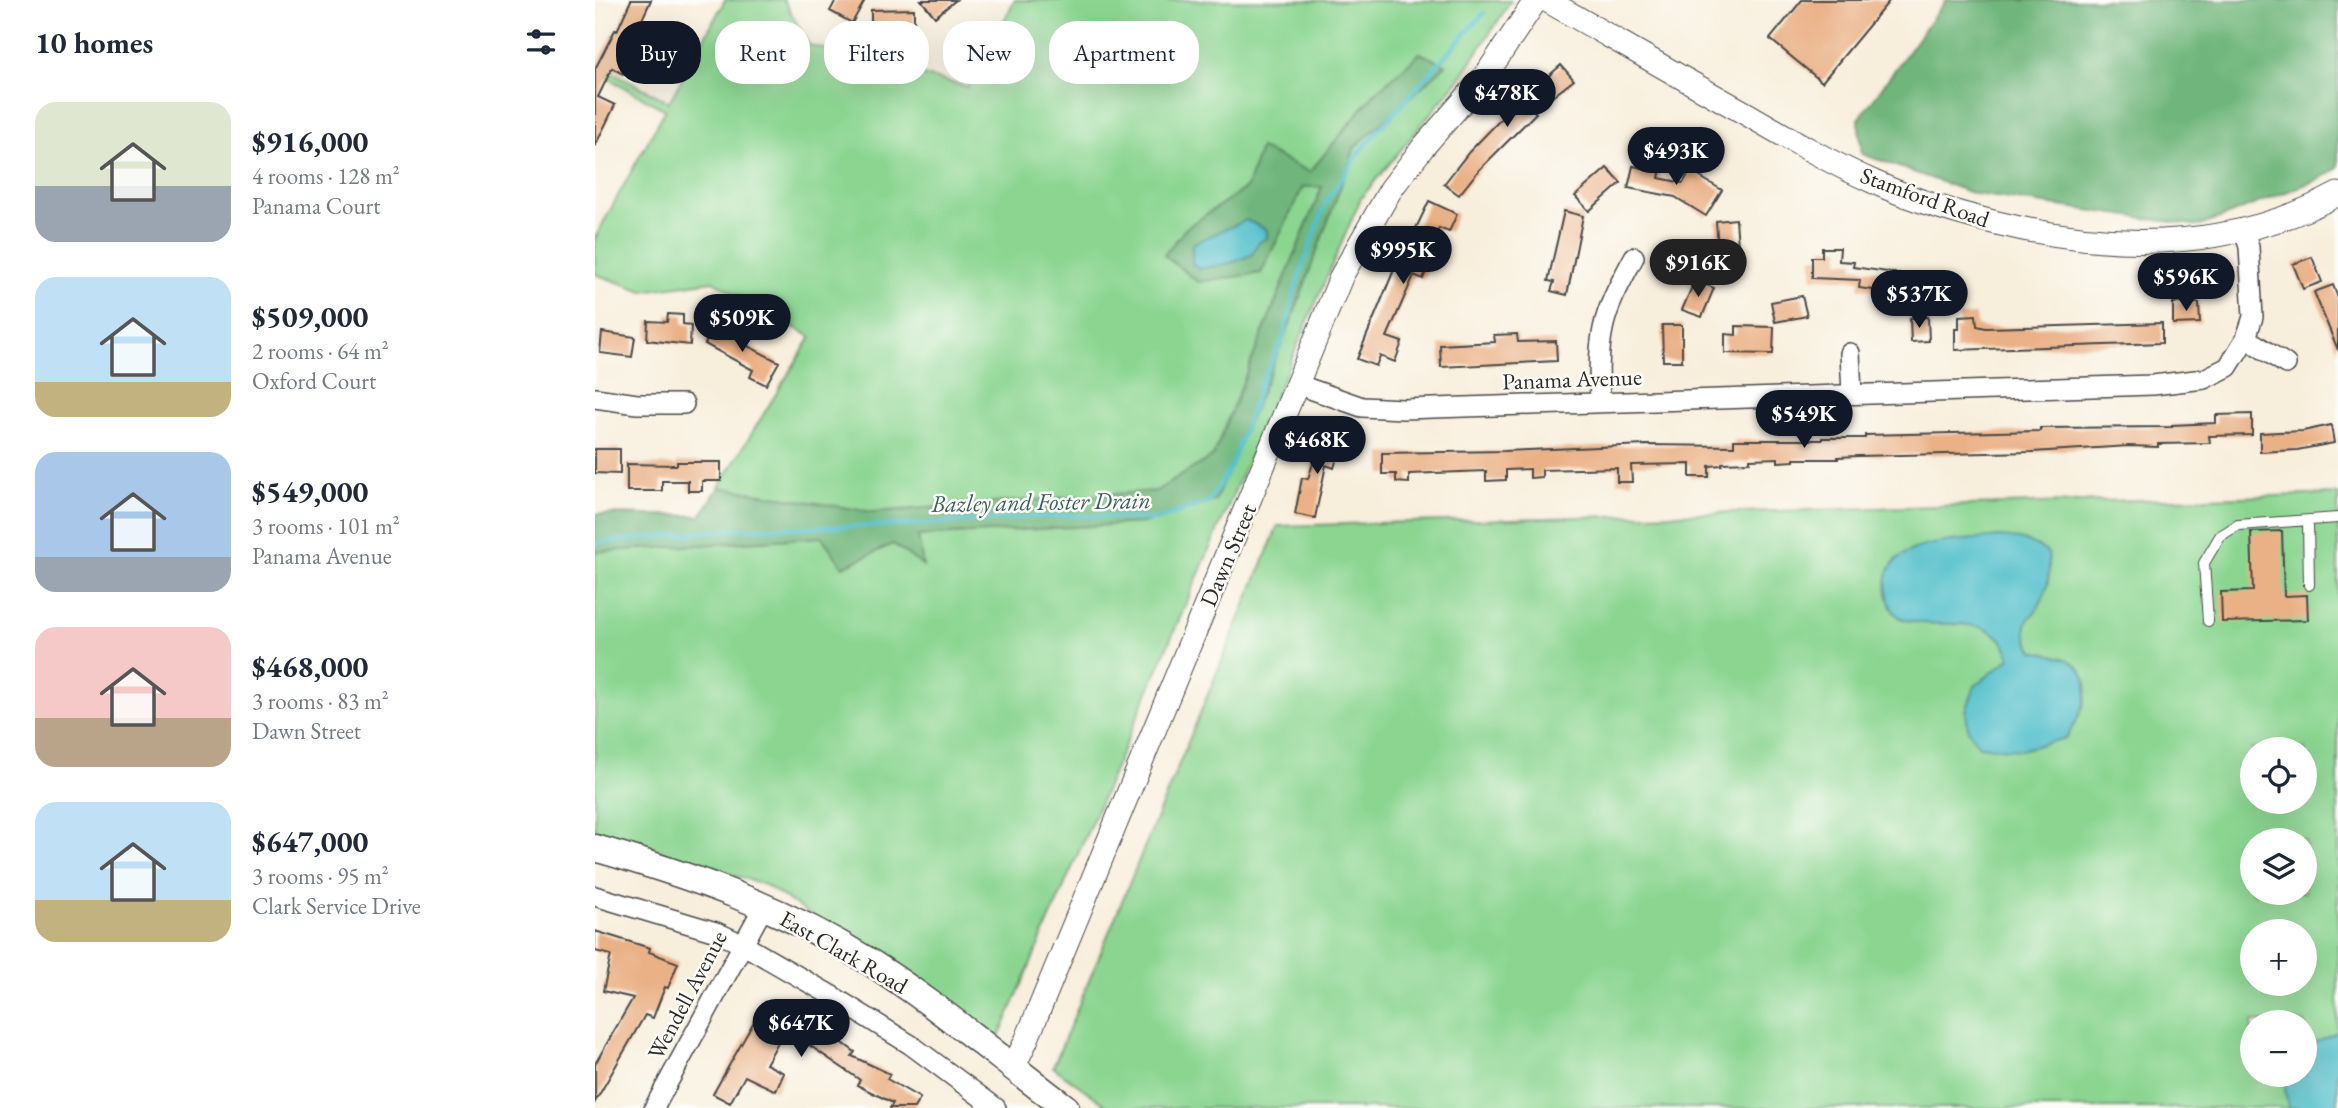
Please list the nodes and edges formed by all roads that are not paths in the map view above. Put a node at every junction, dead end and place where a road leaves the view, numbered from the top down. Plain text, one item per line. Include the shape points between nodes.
1 (1535, 0) edge
2 (1546, 0) edge
3 (2338, 194) edge
4 (2245, 230) junction
5 (1634, 257) dead end
6 (2246, 338) junction
7 (1850, 353) dead end
8 (2286, 364) dead end
9 (1299, 385) junction
10 (1852, 394) junction
11 (595, 398) edge
12 (1600, 402) junction
13 (684, 404) dead end
14 (2338, 518) edge
15 (2308, 521) junction
16 (2309, 585) dead end
17 (2208, 621) dead end
18 (595, 848) edge
19 (595, 896) edge
20 (764, 906) junction
21 (742, 944) junction
22 (1013, 1068) junction
23 (654, 1108) edge
24 (996, 1108) edge
25 (1066, 1108) edge

1 - 9 street, Dawn Street via 1486,75 1391,189 1342,275
2 - 4 street, Stamford Road via 1813,152 1951,211 2027,230 2102,241 2190,240
3 - 4 street, Stamford Road via 2312,208
4 - 6 street, Panama Avenue via 2253,317
5 - 12 street via 1603,327
6 - 8 street
6 - 10 street, Panama Avenue via 2228,367 2204,379 2153,385
7 - 10 street
9 - 12 street, Panama Avenue via 1362,407
9 - 22 street, Dawn Street
10 - 12 street, Panama Avenue
11 - 13 street
14 - 15 lane
15 - 16 lane
15 - 17 lane via 2238,525 2220,536 2204,563
18 - 20 main road, East Clark Road via 672,870
19 - 21 street
20 - 21 street, Wendell Avenue
20 - 22 main road, East Clark Road via 866,959
21 - 23 street, Wendell Avenue
21 - 24 street via 911,1045
22 - 25 main road, East Clark Road

